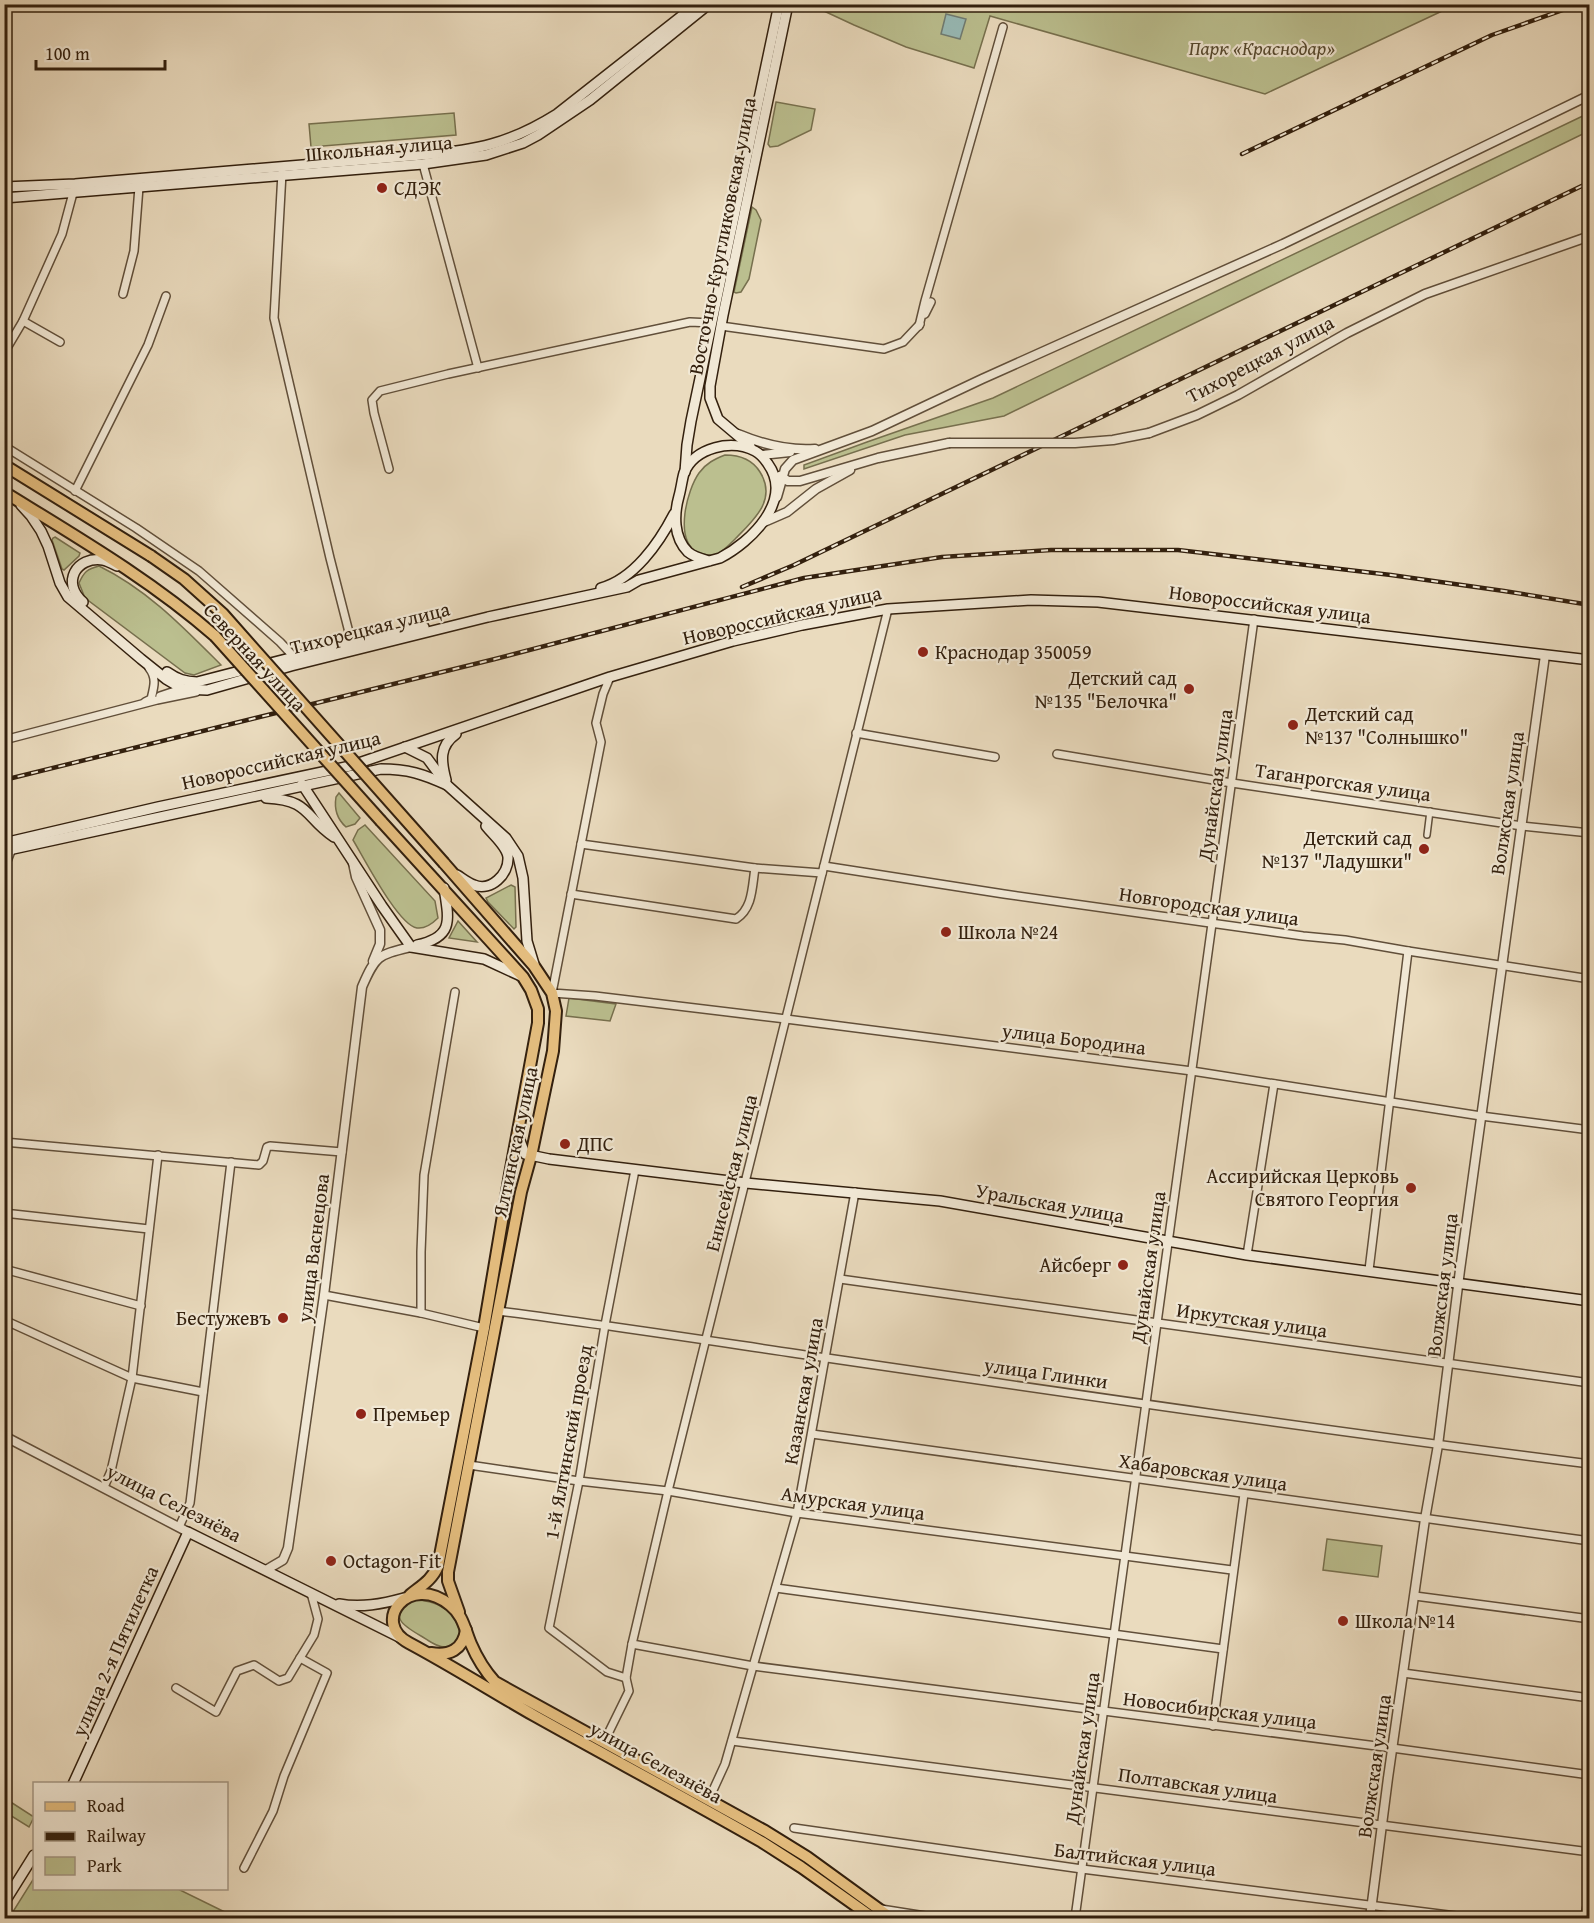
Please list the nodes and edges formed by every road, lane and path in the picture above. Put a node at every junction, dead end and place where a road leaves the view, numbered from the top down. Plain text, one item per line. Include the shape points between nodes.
1 (697, 4) edge
2 (709, 4) edge
3 (780, 4) edge
4 (788, 4) edge
5 (1003, 27) dead end
6 (1590, 95) edge
7 (423, 164) junction
8 (282, 171) junction
9 (139, 187) junction
10 (4, 188) edge
11 (73, 193) junction
12 (4, 198) edge
13 (1590, 236) edge
14 (123, 294) dead end
15 (166, 296) dead end
16 (930, 302) dead end
17 (22, 321) junction
18 (716, 325) junction
19 (920, 326) junction
20 (60, 342) dead end
21 (4, 353) edge
22 (478, 368) junction
23 (729, 430) junction
24 (4, 446) edge
25 (825, 449) junction
26 (812, 450) junction
27 (761, 455) junction
28 (863, 462) junction
29 (4, 465) edge
30 (389, 469) dead end
31 (772, 470) junction
32 (685, 472) junction
33 (782, 478) junction
34 (75, 491) junction
35 (9, 495) edge
36 (675, 512) junction
37 (770, 512) junction
38 (764, 522) junction
39 (709, 561) junction
40 (129, 571) junction
41 (888, 609) junction
42 (1254, 620) junction
43 (352, 644) junction
44 (1545, 654) junction
45 (294, 657) junction
46 (141, 659) junction
47 (1590, 660) edge
48 (167, 676) junction
49 (610, 677) junction
50 (197, 682) junction
51 (181, 689) junction
52 (207, 690) junction
53 (154, 699) junction
54 (466, 727) junction
55 (856, 733) junction
56 (4, 740) edge
57 (405, 747) junction
58 (1057, 754) dead end
59 (995, 757) dead end
60 (347, 776) joint
61 (301, 782) junction
62 (1232, 783) junction
63 (447, 785) junction
64 (251, 797) junction
65 (467, 804) junction
66 (1430, 811) junction
67 (1522, 826) junction
68 (1590, 833) edge
69 (1427, 835) dead end
70 (339, 840) junction
71 (581, 844) junction
72 (9, 846) edge
73 (353, 863) junction
74 (755, 868) junction
75 (4, 869) edge
76 (823, 870) junction
77 (452, 872) junction
78 (444, 888) junction
79 (571, 894) junction
80 (1212, 922) junction
81 (411, 947) junction
82 (1408, 951) junction
83 (1501, 965) junction
84 (534, 966) junction
85 (371, 967) junction
86 (523, 977) junction
87 (1590, 979) edge
88 (455, 992) dead end
89 (552, 993) junction
90 (538, 1009) joint
91 (786, 1019) junction
92 (1192, 1071) junction
93 (1274, 1084) junction
94 (1390, 1102) junction
95 (1481, 1116) junction
96 (1590, 1130) edge
97 (517, 1133) junction
98 (4, 1142) edge
99 (342, 1152) junction
100 (158, 1155) junction
101 (531, 1156) junction
102 (231, 1162) junction
103 (636, 1170) junction
104 (746, 1183) junction
105 (855, 1192) junction
106 (4, 1213) edge
107 (149, 1229) junction
108 (1168, 1242) junction
109 (1247, 1255) junction
110 (4, 1269) edge
111 (1369, 1270) junction
112 (840, 1279) junction
113 (1458, 1283) junction
114 (324, 1295) junction
115 (1590, 1301) edge
116 (141, 1306) junction
117 (498, 1311) junction
118 (421, 1313) junction
119 (4, 1320) edge
120 (1157, 1323) junction
121 (605, 1325) junction
122 (484, 1328) junction
123 (706, 1341) junction
124 (826, 1358) junction
125 (1449, 1364) junction
126 (132, 1378) junction
127 (1590, 1383) edge
128 (203, 1392) junction
129 (1146, 1404) junction
130 (812, 1434) junction
131 (4, 1437) edge
132 (1438, 1445) junction
133 (1590, 1464) edge
134 (469, 1465) junction
135 (1136, 1479) junction
136 (579, 1481) junction
137 (104, 1487) junction
138 (668, 1491) junction
139 (1244, 1494) junction
140 (797, 1513) junction
141 (1425, 1519) junction
142 (179, 1527) junction
143 (188, 1532) junction
144 (1590, 1541) edge
145 (1125, 1556) junction
146 (266, 1570) junction
147 (1232, 1570) junction
148 (776, 1588) junction
149 (312, 1593) junction
150 (1415, 1596) junction
151 (407, 1597) junction
152 (328, 1602) junction
153 (460, 1615) junction
154 (1590, 1619) edge
155 (466, 1630) junction
156 (1114, 1634) junction
157 (401, 1638) junction
158 (632, 1644) junction
159 (1223, 1649) junction
160 (428, 1652) junction
161 (300, 1658) junction
162 (753, 1666) junction
163 (1403, 1672) junction
164 (626, 1678) junction
165 (176, 1688) dead end
166 (1590, 1698) edge
167 (1104, 1712) junction
168 (1213, 1726) junction
169 (732, 1741) junction
170 (604, 1742) junction
171 (1392, 1748) junction
172 (1590, 1775) edge
173 (74, 1782) edge
174 (1094, 1788) junction
175 (709, 1799) junction
176 (1382, 1826) junction
177 (794, 1828) dead end
178 (1590, 1852) edge
179 (33, 1857) edge
180 (244, 1868) dead end
181 (1082, 1869) junction
182 (1590, 1887) edge
183 (4, 1903) edge
184 (1372, 1906) junction
185 (876, 1913) edge
186 (891, 1918) edge
187 (938, 1918) edge
188 (1075, 1918) edge
189 (1370, 1918) edge
190 (1472, 1918) edge
191 (1585, 1918) edge

1 - 8 main road, Школьная улица via 557,114 509,140 460,152
2 - 7 main road, Школьная улица via 598,93 538,135 486,155
3 - 18 main road, Восточно-Кругликовская улица
4 - 18 main road, Восточно-Кругликовская улица
5 - 19 street
6 - 25 street via 1283,244
7 - 8 main road, Школьная улица
7 - 22 street
8 - 9 main road, Школьная улица
8 - 10 main road, Школьная улица
8 - 43 street via 274,318
9 - 11 main road, Школьная улица
9 - 14 street via 134,251
11 - 12 main road, Школьная улица
11 - 17 street via 62,234
13 - 28 street, Тихорецкая улица, bridge via 1425,294 1238,395 1149,433 1075,442 949,443
15 - 34 street via 148,345
16 - 19 street
17 - 20 street
17 - 21 street
18 - 19 street via 884,349 903,342
18 - 22 street via 690,322
18 - 23 main road, Восточно-Кругликовская улица via 710,398 718,419
18 - 32 main road, Восточно-Кругликовская улица via 687,445
22 - 30 street via 380,392 372,400
23 - 26 street via 774,446
23 - 27 main road, Восточно-Кругликовская улица
24 - 34 street
25 - 26 street
25 - 33 street via 793,460
26 - 27 street
27 - 31 main road
27 - 32 main road via 746,447 713,448
28 - 33 street, Тихорецкая улица via 800,481
28 - 38 street, Тихорецкая улица via 816,489 787,512
29 - 77 main road, Северная улица, bridge via 151,556 223,614
31 - 33 street
31 - 37 main road via 775,497
32 - 36 main road
33 - 37 street
34 - 45 street via 199,571
35 - 40 main road, Северная улица
35 - 46 main road via 41,531 68,597
36 - 39 main road via 684,546 694,556
36 - 43 main road, Тихорецкая улица via 653,547 610,585
37 - 38 main road
38 - 39 main road via 731,553
39 - 52 main road, Тихорецкая улица via 627,586 488,617
40 - 48 main road via 103,560 89,561 72,575 72,586 76,597
40 - 78 main road, Северная улица, bridge via 215,636
41 - 42 main road, Новороссийская улица via 1031,600 1098,602
41 - 49 main road, Новороссийская улица via 733,641
41 - 55 street, Енисейская улица
42 - 44 main road, Новороссийская улица
42 - 62 street, Дунайская улица
43 - 45 main road, Тихорецкая улица
44 - 47 main road, Новороссийская улица
44 - 67 street, Волжская улица
45 - 50 main road, Тихорецкая улица
46 - 48 main road
46 - 53 street via 153,674
48 - 50 main road
48 - 51 main road
48 - 53 street
49 - 54 main road, Новороссийская улица
49 - 71 street, Ялтинская улица via 596,723 601,742
50 - 51 street
51 - 52 main road
51 - 53 street
52 - 53 street, Тихорецкая улица
53 - 56 street, Тихорецкая улица
54 - 57 main road, Новороссийская улица
54 - 63 main road via 445,746
55 - 59 street
55 - 76 street, Енисейская улица
57 - 61 main road, Новороссийская улица
57 - 63 main road, Северная улица via 427,758
58 - 62 street, Таганрогская улица
60 - 61 main road, Новороссийская улица
60 - 63 main road, Северная улица via 381,769 400,770 418,772
61 - 64 main road, Новороссийская улица
61 - 70 main road
61 - 72 main road, Новороссийская улица via 158,807
62 - 66 street, Таганрогская улица
62 - 80 street, Дунайская улица
63 - 65 main road, Северная улица
64 - 70 main road via 294,802
64 - 72 main road, Новороссийская улица
65 - 77 main road via 504,847 508,857 505,872 487,886 475,886
65 - 84 main road, Северная улица via 506,838 518,856 527,941
66 - 67 street, Таганрогская улица
66 - 69 street
67 - 68 street, Таганрогская улица
67 - 83 street, Волжская улица
70 - 73 main road
71 - 74 street, Новгородская улица
71 - 79 street, Ялтинская улица
72 - 75 street
73 - 81 main road
73 - 85 street, улица Васнецова via 380,930 380,944
74 - 76 street, Новгородская улица
74 - 79 street via 750,903 736,919
76 - 80 street, Новгородская улица
76 - 91 street, Енисейская улица
77 - 84 main road, Северная улица
78 - 81 main road via 447,929 442,935
78 - 86 main road, Северная улица
79 - 89 street, Ялтинская улица
80 - 82 street, Новгородская улица
80 - 92 street, Дунайская улица
81 - 85 street via 384,954
81 - 86 main road via 484,959
82 - 83 street, Новгородская улица
82 - 94 street
83 - 87 street, Новгородская улица
83 - 95 street, Волжская улица
84 - 89 main road, Северная улица
85 - 99 street, улица Васнецова via 362,987
86 - 90 main road, Северная улица
88 - 118 street via 424,1175
89 - 91 street, улица Бородина
89 - 101 main road, Ялтинская улица via 556,1011 553,1051
90 - 97 main road, Ялтинская улица via 536,1039
91 - 92 street, улица Бородина
91 - 104 street, Енисейская улица
92 - 93 street, улица Бородина
92 - 108 street, Дунайская улица
93 - 94 street, улица Бородина
93 - 109 street
94 - 95 street, улица Бородина
94 - 111 street
95 - 96 street, улица Бородина
95 - 113 street, Волжская улица
97 - 101 main road via 525,1154
97 - 122 main road, Ялтинская улица
98 - 100 street
99 - 102 street via 270,1146 259,1165
99 - 114 street, улица Васнецова
100 - 102 street
100 - 107 street
101 - 103 main road, Уральская улица
101 - 117 main road, Ялтинская улица
102 - 128 street
103 - 104 main road, Уральская улица
103 - 121 street, 1-й Ялтинский проезд
104 - 105 main road, Уральская улица
104 - 123 street, Енисейская улица
105 - 108 main road, Уральская улица via 940,1201
105 - 112 street, Казанская улица
106 - 107 street
107 - 116 street
108 - 109 main road, Уральская улица
108 - 120 street, Дунайская улица
109 - 111 main road, Уральская улица
110 - 116 street
111 - 113 main road, Уральская улица
112 - 120 street, Иркутская улица
112 - 124 street, Казанская улица
113 - 115 main road, Уральская улица
113 - 125 street, Волжская улица
114 - 118 street
114 - 146 street, улица Васнецова via 288,1548 283,1560
116 - 126 street
117 - 121 street, улица Глинки
117 - 134 main road, Ялтинская улица
118 - 122 street
119 - 126 street
120 - 125 street, Иркутская улица
120 - 129 street, Дунайская улица
121 - 123 street, улица Глинки
121 - 136 street, 1-й Ялтинский проезд
122 - 151 main road, Ялтинская улица via 438,1566 429,1581
123 - 124 street, улица Глинки
123 - 138 street, Енисейская улица
124 - 129 street, улица Глинки
124 - 130 street, Казанская улица
125 - 127 street, Иркутская улица
125 - 132 street, Волжская улица
126 - 128 street
126 - 137 street
128 - 142 street via 190,1503
129 - 132 street, улица Глинки
129 - 135 street, Дунайская улица
130 - 135 street, Хабаровская улица
130 - 140 street, Казанская улица
131 - 137 street, улица Селезнёва
132 - 133 street, улица Глинки
132 - 141 street, Волжская улица
134 - 136 street, Амурская улица
134 - 153 main road, Ялтинская улица via 448,1572
135 - 139 street, Хабаровская улица
135 - 145 street, Дунайская улица
136 - 138 street, Амурская улица
136 - 164 street, 1-й Ялтинский проезд via 549,1628 607,1672
137 - 142 street, улица Селезнёва
138 - 140 street, Амурская улица
138 - 158 street, Енисейская улица
139 - 141 street, Хабаровская улица
139 - 147 street
140 - 145 street, Амурская улица
140 - 148 street, Казанская улица
141 - 144 street, Хабаровская улица
141 - 150 street, Волжская улица
142 - 143 street, улица Селезнёва
143 - 146 main road, улица Селезнёва
143 - 173 main road, улица 2-я Пятилетка
145 - 147 street, Амурская улица
145 - 156 street, Дунайская улица
146 - 149 main road, улица Селезнёва
147 - 159 street
148 - 156 street
148 - 162 street, Казанская улица
149 - 152 main road, улица Селезнёва
149 - 161 street via 318,1619 314,1635
150 - 154 street
150 - 163 street, Волжская улица
151 - 152 main road, улица Селезнёва via 360,1606
151 - 153 main road via 419,1593 442,1600
151 - 157 main road via 394,1615 395,1631
152 - 157 main road, улица Селезнёва
153 - 155 main road
155 - 160 main road via 462,1644 453,1652
155 - 170 main road, улица Селезнёва via 484,1670 495,1683
156 - 159 street
156 - 167 street, Дунайская улица
157 - 160 main road, улица Селезнёва
158 - 162 street, Новосибирская улица
158 - 164 street, Енисейская улица
159 - 168 street
160 - 185 main road, улица Селезнёва via 762,1842
161 - 165 street via 288,1678 279,1681 254,1665 237,1671 216,1712
161 - 180 street via 327,1673 273,1811
162 - 167 street, Новосибирская улица
162 - 169 street, Казанская улица
163 - 166 street
163 - 171 street, Волжская улица
164 - 170 street, Енисейская улица via 629,1691
167 - 168 street, Новосибирская улица
167 - 174 street, Дунайская улица
168 - 171 street, Новосибирская улица
169 - 174 street, Полтавская улица
169 - 175 street, Казанская улица
170 - 175 main road, улица Селезнёва
171 - 172 street, Новосибирская улица
171 - 176 street, Волжская улица
174 - 176 street, Полтавская улица
174 - 181 street, Дунайская улица
175 - 185 main road, улица Селезнёва via 807,1857
176 - 178 street, Полтавская улица
176 - 184 street, Волжская улица
177 - 181 street, Балтийская улица
179 - 183 main road
181 - 184 street, Балтийская улица
181 - 188 street, Дунайская улица
182 - 191 street
184 - 189 street, Волжская улица
184 - 190 street, Балтийская улица
185 - 186 main road, улица Селезнёва
185 - 187 street

